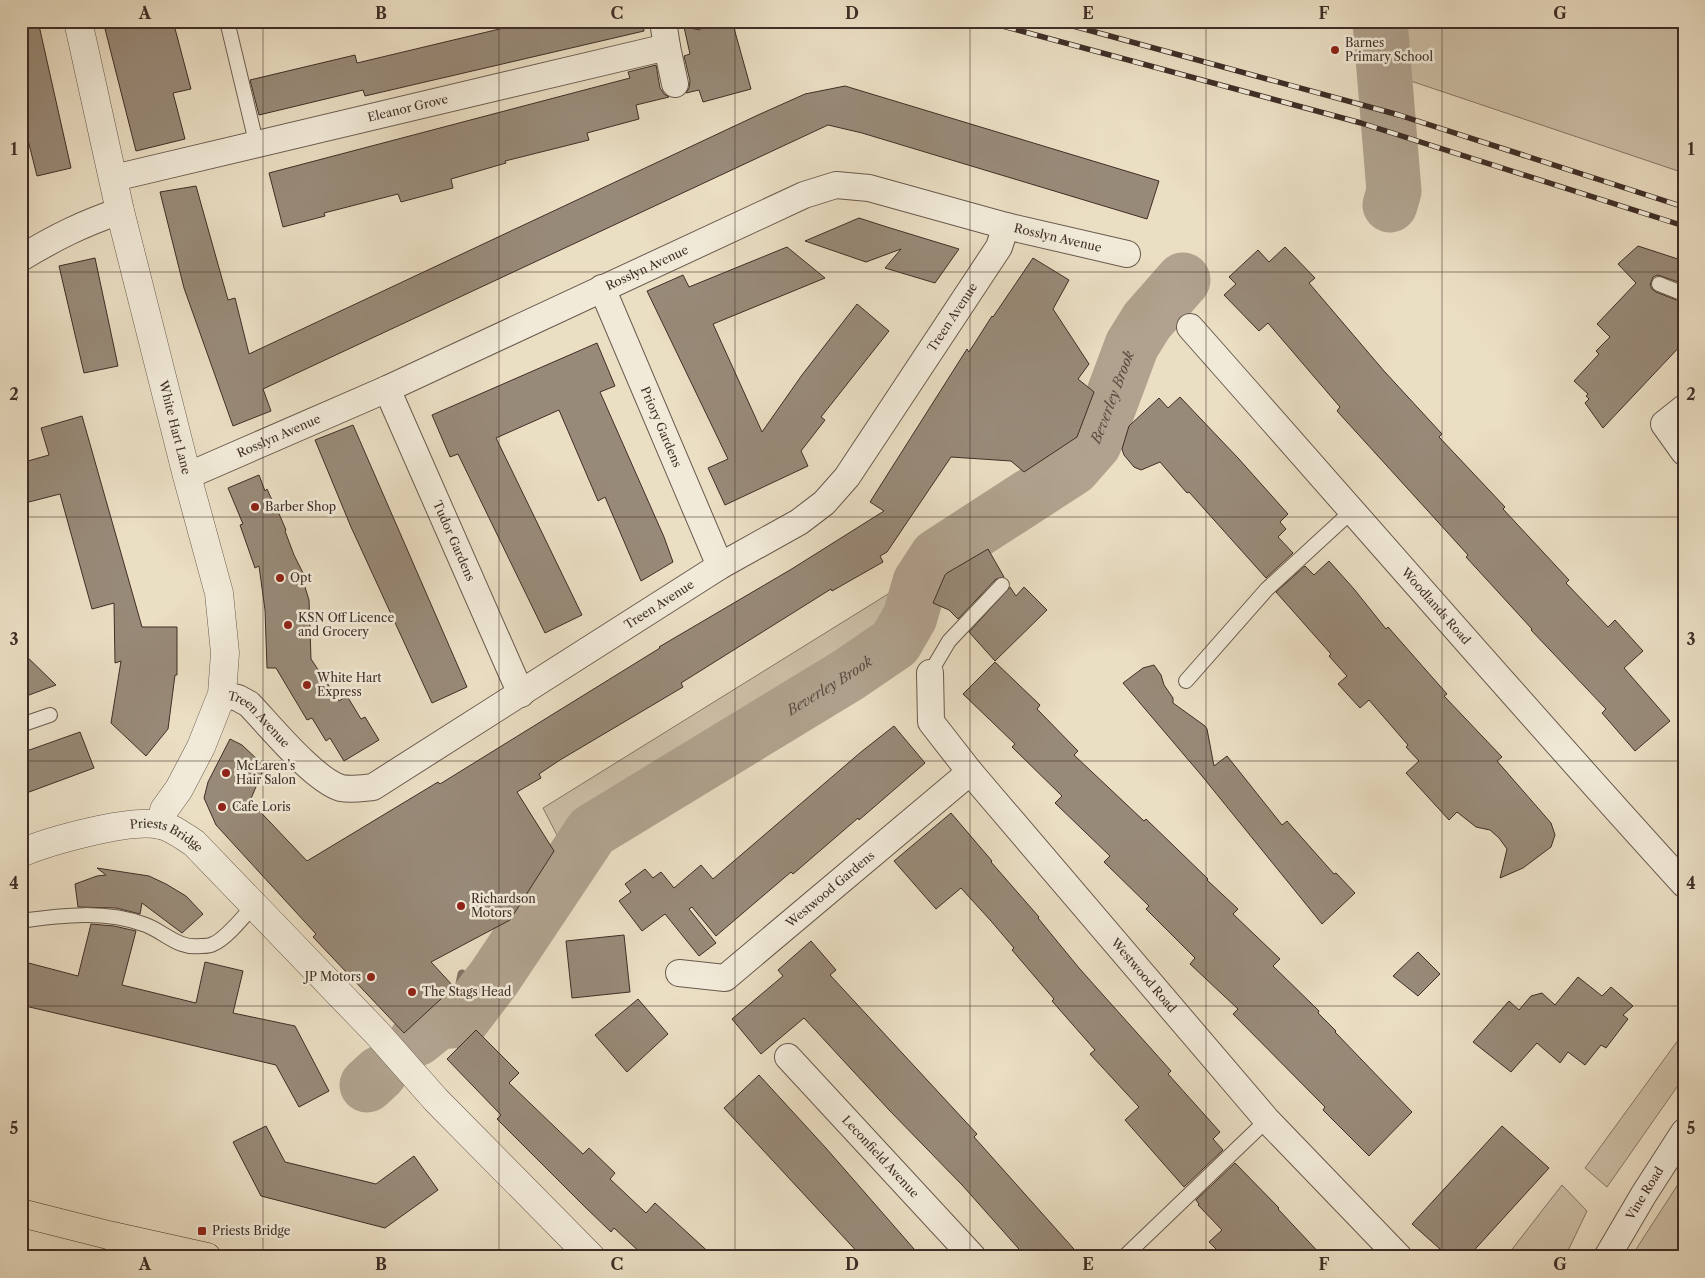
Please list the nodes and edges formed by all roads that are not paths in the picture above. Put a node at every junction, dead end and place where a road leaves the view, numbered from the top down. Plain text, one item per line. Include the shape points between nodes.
1 (78, 21) edge
2 (227, 21) edge
3 (663, 21) edge
4 (667, 48) junction
5 (675, 84) dead end
6 (257, 146) junction
7 (114, 178) junction
8 (120, 211) junction
9 (1006, 226) junction
10 (1127, 254) dead end
11 (21, 258) edge
12 (1659, 284) dead end
13 (602, 288) junction
14 (1684, 294) edge
15 (1190, 328) dead end
16 (387, 389) junction
17 (1684, 408) edge
18 (1684, 452) edge
19 (187, 476) junction
20 (1353, 510) junction
21 (720, 566) junction
22 (1002, 585) dead end
23 (930, 673) joint
24 (1186, 681) dead end
25 (222, 694) junction
26 (520, 694) junction
27 (50, 715) dead end
28 (21, 725) edge
29 (970, 772) junction
30 (160, 825) junction
31 (21, 853) edge
32 (1684, 884) edge
33 (254, 905) junction
34 (21, 921) edge
35 (679, 973) dead end
36 (788, 1057) dead end
37 (1267, 1120) junction
38 (1684, 1132) edge
39 (21, 1213) edge
40 (207, 1257) edge
41 (591, 1257) edge
42 (973, 1257) edge
43 (1124, 1257) edge
44 (1399, 1257) edge
45 (1606, 1257) edge

1 - 7 street, White Hart Lane
2 - 6 lane
3 - 4 street
4 - 5 street
4 - 6 street, Eleanor Grove
6 - 7 street, Eleanor Grove
7 - 8 street, White Hart Lane
8 - 11 street via 56,237
8 - 19 street, White Hart Lane
9 - 10 street, Rosslyn Avenue
9 - 13 street, Rosslyn Avenue via 869,188 836,185 804,194
9 - 21 street, Treen Avenue via 999,248 847,477 824,503 799,522
12 - 14 lane
13 - 16 street, Rosslyn Avenue
13 - 21 street, Priory Gardens
15 - 20 street, Woodlands Road
16 - 19 street, Rosslyn Avenue
16 - 26 street, Tudor Gardens
17 - 18 street via 1664,424
19 - 25 street, White Hart Lane via 219,593 224,654
20 - 24 lane via 1267,589
20 - 32 street, Woodlands Road
21 - 26 street, Treen Avenue
22 - 23 lane via 949,640
23 - 29 street, Westwood Road via 931,722
25 - 26 street, Treen Avenue via 250,704 325,780 341,788 357,789 373,787
25 - 30 street, White Hart Lane via 201,747 164,810
27 - 28 lane
29 - 35 street, Westwood Gardens via 725,978
29 - 37 street, Westwood Road
30 - 31 street, Priests Bridge via 141,823 81,834
30 - 33 street, Priests Bridge via 194,843
33 - 34 lane via 212,945 192,947 175,942 146,925 107,916 57,916
33 - 41 street, Priests Bridge via 377,1033 436,1100
36 - 42 street, Leconfield Avenue
37 - 43 lane
37 - 44 street, Westwood Road
38 - 45 street, Vine Road
39 - 40 highway

